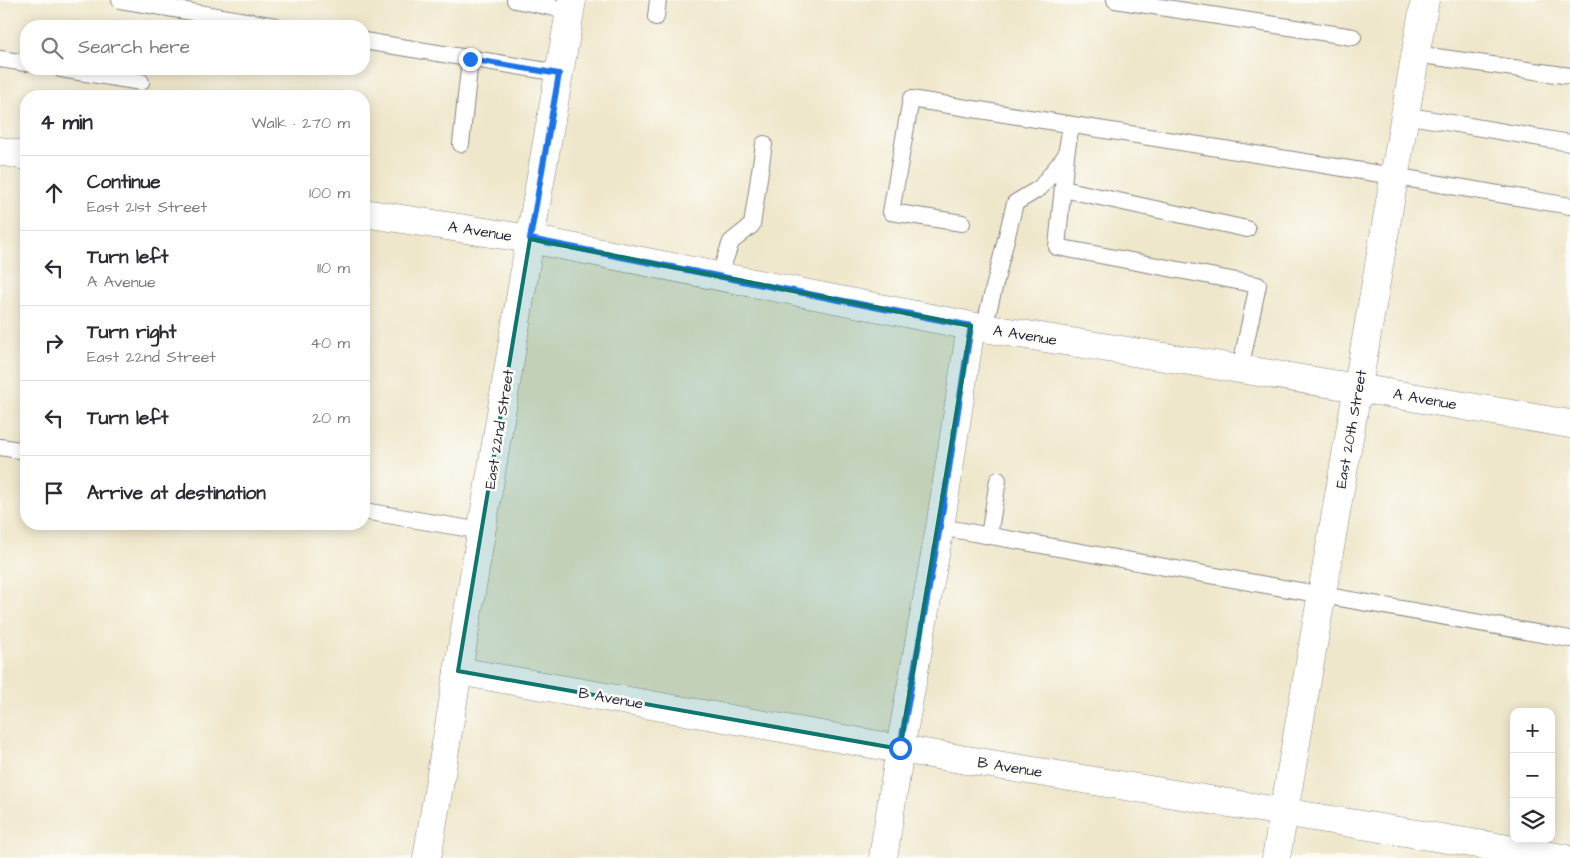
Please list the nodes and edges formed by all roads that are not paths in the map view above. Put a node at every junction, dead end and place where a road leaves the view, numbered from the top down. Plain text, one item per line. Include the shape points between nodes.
1 (120, 0) edge
2 (515, 0) edge
3 (658, 0) edge
4 (1115, 0) edge
5 (1425, 0) edge
6 (571, 6) edge
7 (656, 17) dead end
8 (240, 20) edge
9 (1353, 36) dead end
10 (370, 42) edge
11 (1415, 54) junction
12 (0, 59) edge
13 (470, 59) junction
14 (20, 62) edge
15 (559, 74) junction
16 (98, 75) edge
17 (1570, 76) edge
18 (141, 82) dead end
19 (1404, 115) junction
20 (1071, 125) junction
21 (1570, 143) edge
22 (461, 144) dead end
23 (764, 144) dead end
24 (0, 152) edge
25 (20, 155) edge
26 (1066, 155) junction
27 (1393, 176) junction
28 (1064, 189) junction
29 (1570, 206) edge
30 (370, 214) edge
31 (962, 223) dead end
32 (1247, 229) dead end
33 (530, 239) junction
34 (719, 276) junction
35 (977, 327) junction
36 (1240, 369) junction
37 (1358, 388) junction
38 (1570, 424) edge
39 (0, 447) edge
40 (20, 450) edge
41 (998, 480) dead end
42 (370, 512) edge
43 (940, 527) junction
44 (482, 531) junction
45 (989, 536) junction
46 (1321, 594) junction
47 (1570, 638) edge
48 (458, 671) junction
49 (900, 748) junction
50 (1283, 811) junction
51 (427, 858) edge
52 (883, 858) edge
53 (1276, 858) edge
54 (1563, 858) edge

1 - 8 lane
2 - 6 lane
3 - 7 lane
4 - 9 lane
5 - 11 street, East 20th Street
6 - 15 street, East 22nd Street
10 - 13 lane
11 - 17 lane
11 - 19 street, East 20th Street
12 - 14 lane
13 - 15 lane
13 - 22 lane
15 - 33 street, East 22nd Street
16 - 18 lane
19 - 21 lane
19 - 27 street, East 20th Street
20 - 26 lane
20 - 27 lane
20 - 31 lane via 911,99 891,212
23 - 34 lane via 752,225 731,242
24 - 25 street
26 - 28 lane
26 - 35 lane via 1040,188 1015,203
27 - 29 lane
27 - 37 street, East 20th Street
28 - 32 lane
28 - 36 lane via 1057,247 1258,285
30 - 33 street, A Avenue
33 - 34 street, A Avenue
33 - 44 street, East 22nd Street
34 - 35 street, A Avenue
35 - 36 street, A Avenue
35 - 43 street
36 - 37 street, A Avenue
37 - 38 street, A Avenue
37 - 46 street, East 20th Street
39 - 40 lane
41 - 45 lane
42 - 44 lane
43 - 45 lane
43 - 49 street
44 - 48 street, East 22nd Street
45 - 46 lane
46 - 47 lane
46 - 50 street, East 20th Street
48 - 49 street, B Avenue
48 - 51 street, East 22nd Street
49 - 50 street, B Avenue
49 - 52 street
50 - 53 street, East 20th Street
50 - 54 street, B Avenue

